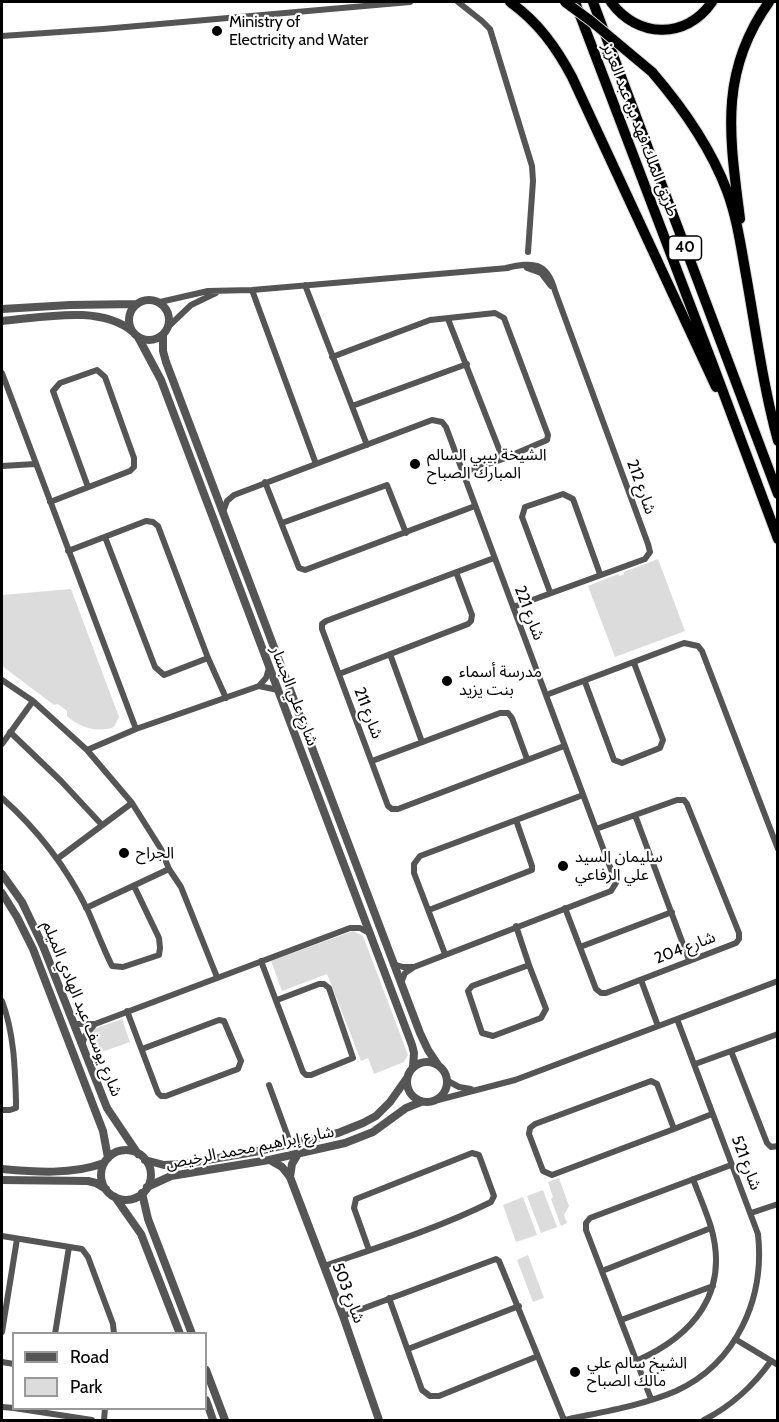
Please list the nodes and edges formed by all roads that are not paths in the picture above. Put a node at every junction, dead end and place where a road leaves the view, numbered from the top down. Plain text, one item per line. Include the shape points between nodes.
1 (410, 2) edge
2 (458, 2) edge
3 (510, 2) edge
4 (565, 2) edge
5 (575, 2) edge
6 (593, 2) edge
7 (611, 2) edge
8 (712, 2) edge
9 (769, 2) edge
10 (2, 36) edge
11 (528, 252) dead end
12 (305, 285) junction
13 (252, 290) junction
14 (223, 292) junction
15 (160, 302) junction
16 (89, 304) junction
17 (136, 304) junction
18 (2, 309) edge
19 (752, 311) junction
20 (87, 316) junction
21 (448, 319) junction
22 (2, 321) edge
23 (169, 326) junction
24 (136, 334) junction
25 (163, 335) junction
26 (332, 357) junction
27 (467, 364) junction
28 (2, 373) edge
29 (352, 406) junction
30 (184, 408) junction
31 (173, 411) junction
32 (732, 416) junction
33 (777, 441) edge
34 (367, 445) junction
35 (503, 459) junction
36 (35, 464) junction
37 (316, 464) junction
38 (2, 466) edge
39 (462, 473) junction
40 (265, 482) junction
41 (88, 487) junction
42 (215, 492) junction
43 (777, 494) edge
44 (234, 495) junction
45 (50, 502) junction
46 (475, 506) junction
47 (223, 512) junction
48 (282, 523) junction
49 (406, 533) junction
50 (105, 537) junction
51 (777, 539) edge
52 (68, 551) junction
53 (494, 558) junction
54 (456, 572) junction
55 (600, 574) junction
56 (550, 592) junction
57 (255, 597) junction
58 (244, 600) junction
59 (259, 607) junction
60 (513, 607) junction
61 (248, 610) junction
62 (390, 654) junction
63 (208, 658) junction
64 (634, 663) junction
65 (269, 667) junction
66 (339, 674) junction
67 (2, 680) edge
68 (585, 682) junction
69 (259, 686) junction
70 (278, 690) junction
71 (546, 695) junction
72 (226, 698) junction
73 (33, 701) junction
74 (136, 729) junction
75 (10, 732) junction
76 (422, 742) junction
77 (2, 744) edge
78 (564, 746) junction
79 (87, 750) junction
80 (527, 759) junction
81 (372, 761) junction
82 (583, 795) junction
83 (2, 798) edge
84 (132, 803) junction
85 (635, 815) junction
86 (516, 820) junction
87 (102, 825) junction
88 (596, 829) junction
89 (349, 845) junction
90 (338, 849) junction
91 (777, 849) edge
92 (57, 859) junction
93 (169, 869) junction
94 (358, 869) junction
95 (347, 873) junction
96 (2, 874) edge
97 (134, 886) junction
98 (2, 893) edge
99 (22, 902) junction
100 (12, 908) junction
101 (86, 908) junction
102 (565, 908) junction
103 (429, 910) junction
104 (28, 912) junction
105 (362, 912) junction
106 (672, 912) junction
107 (17, 917) junction
108 (516, 926) junction
109 (350, 928) junction
110 (369, 933) junction
111 (580, 947) junction
112 (445, 954) junction
113 (690, 960) junction
114 (261, 961) junction
115 (393, 964) junction
116 (529, 964) junction
117 (414, 967) junction
118 (217, 977) junction
119 (641, 980) junction
120 (777, 981) edge
121 (401, 983) junction
122 (2, 1000) edge
123 (277, 1000) junction
124 (127, 1011) junction
125 (677, 1019) junction
126 (74, 1023) junction
127 (95, 1024) junction
128 (658, 1026) junction
129 (777, 1034) edge
130 (82, 1045) junction
131 (142, 1049) junction
132 (732, 1050) junction
133 (694, 1064) junction
134 (438, 1065) junction
135 (413, 1067) junction
136 (407, 1078) junction
137 (448, 1081) junction
138 (269, 1085) dead end
139 (478, 1089) junction
140 (438, 1100) junction
141 (421, 1102) junction
142 (2, 1110) edge
143 (712, 1114) junction
144 (674, 1129) junction
145 (291, 1145) junction
146 (777, 1146) edge
147 (138, 1154) junction
148 (298, 1154) junction
149 (146, 1160) junction
150 (269, 1160) junction
151 (106, 1161) junction
152 (731, 1165) junction
153 (2, 1169) edge
154 (290, 1177) junction
155 (693, 1179) junction
156 (2, 1180) edge
157 (106, 1190) junction
158 (144, 1190) junction
159 (115, 1197) junction
160 (777, 1204) edge
161 (751, 1213) junction
162 (711, 1228) junction
163 (2, 1236) edge
164 (17, 1239) junction
165 (69, 1246) junction
166 (369, 1250) junction
167 (324, 1266) junction
168 (167, 1269) junction
169 (602, 1271) junction
170 (157, 1272) junction
171 (713, 1286) junction
172 (389, 1298) junction
173 (519, 1306) junction
174 (343, 1316) junction
175 (621, 1320) junction
176 (2, 1332) edge
177 (55, 1332) edge
178 (114, 1332) edge
179 (179, 1332) edge
180 (191, 1332) edge
181 (735, 1339) junction
182 (408, 1349) junction
183 (538, 1356) junction
184 (636, 1361) junction
185 (774, 1363) edge
186 (207, 1373) edge
187 (651, 1400) junction
188 (207, 1403) edge
189 (27, 1410) edge
190 (209, 1410) junction
191 (92, 1420) edge
192 (208, 1420) edge
193 (213, 1420) edge
194 (225, 1420) edge
195 (379, 1420) edge
196 (564, 1420) edge
197 (704, 1420) edge

1 - 10 street
2 - 11 street via 490,29 532,166
3 - 32 highway via 546,35 568,69 706,369
4 - 19 highway, bridge via 652,72 685,113 727,193 738,230
5 - 32 highway, طريق الملك فهد بن عبد العزيز / 40
6 - 43 highway, طريق الملك فهد بن عبد العزيز / 40
7 - 8 highway via 638,25 656,30 691,21
9 - 19 highway via 741,53 731,108 732,151
12 - 13 street, شارع 212
12 - 26 street
12 - 55 street, شارع 212 via 506,268 532,268 545,276 555,291 650,552 645,559
13 - 14 street, شارع 212
13 - 37 street
14 - 15 street, شارع 212 via 201,292
14 - 23 street, شارع 212 via 196,302
15 - 17 street
15 - 23 street via 168,312
16 - 17 street
16 - 18 street
16 - 20 street
17 - 24 street via 129,320
19 - 33 highway
20 - 22 street
20 - 24 street via 114,320
21 - 26 street via 430,320
21 - 27 street
21 - 35 street via 495,313 504,318 548,435 543,443
23 - 25 street
24 - 25 street via 154,340
24 - 31 street, شارع علي الجسار
25 - 30 street, شارع علي الجسار via 165,357
26 - 29 street
27 - 29 street
27 - 35 street
28 - 36 street
29 - 34 street
30 - 31 street
30 - 42 street, شارع علي الجسار
31 - 58 street, شارع علي الجسار
32 - 51 highway, طريق الملك فهد بن عبد العزيز / 40
34 - 37 street, شارع 221
34 - 39 street, شارع 221 via 439,420 446,427
35 - 39 street
36 - 38 street
36 - 45 street
37 - 40 street, شارع 221
39 - 46 street, شارع 221
40 - 44 street, شارع 221
40 - 48 street
41 - 41 street via 130,471 135,464 105,376 97,370 60,383 53,391
41 - 45 street
42 - 44 street
42 - 47 street, شارع علي الجسار
44 - 47 street
45 - 52 street
46 - 49 street
46 - 53 street, شارع 221
47 - 57 street, شارع علي الجسار
48 - 49 street via 299,568 305,570
48 - 49 street via 387,485
50 - 52 street
50 - 63 street via 155,668 164,675 170,674
50 - 63 street via 146,521 159,526
52 - 74 street
53 - 54 street, شارع 211
53 - 60 street, شارع 221
54 - 62 street via 471,621
54 - 66 street, شارع 211 via 322,624
55 - 56 street, شارع 212
55 - 56 street via 573,499 563,494 525,507 522,517
56 - 60 street, شارع 212
57 - 58 street
57 - 59 street, شارع علي الجسار
58 - 61 street, شارع علي الجسار
59 - 61 street
59 - 89 street, شارع علي الجسار
60 - 71 street, شارع 221
61 - 65 street, شارع علي الجسار
62 - 66 street
62 - 76 street
63 - 72 street
64 - 68 street
64 - 68 street via 663,740 660,748 651,752 622,763 614,760
64 - 91 street via 684,643 702,651
65 - 69 street
65 - 70 street, شارع علي الجسار
66 - 81 street, شارع 211
67 - 73 street
68 - 71 street
69 - 70 street
69 - 72 street
70 - 90 street, شارع علي الجسار
71 - 78 street, شارع 221
72 - 74 street
73 - 75 street
73 - 79 street
74 - 79 street
75 - 77 street
75 - 87 street
76 - 80 street via 508,713
76 - 81 street
78 - 80 street, شارع 211
78 - 82 street, شارع 221
79 - 84 street
80 - 81 street, شارع 211 via 398,809 388,806
82 - 86 street
82 - 88 street, شارع 221
83 - 92 street
84 - 87 street
84 - 93 street
85 - 88 street, شارع 204
85 - 106 street
85 - 113 street, شارع 204 via 677,800 687,804 739,933 736,943
86 - 103 street via 420,856 414,873
86 - 103 street via 532,870
87 - 92 street
88 - 102 street, شارع 221 via 616,883 611,891
89 - 90 street
89 - 94 street, شارع علي الجسار
90 - 95 street, شارع علي الجسار
92 - 101 street
93 - 97 street
93 - 118 street via 182,887
94 - 95 street
94 - 115 street, شارع علي الجسار
95 - 105 street, شارع علي الجسار
96 - 99 street, شارع يوسف عبد الهادي الميلم
97 - 101 street
97 - 101 street via 159,938 159,955 123,967 112,966
98 - 100 street, شارع يوسف عبد الهادي الميلم
99 - 100 street
99 - 104 street, شارع يوسف عبد الهادي الميلم
100 - 107 street, شارع يوسف عبد الهادي الميلم
102 - 108 street, شارع 221
102 - 111 street, شارع 204
103 - 112 street
104 - 107 street
104 - 126 street, شارع يوسف عبد الهادي الميلم
105 - 109 street
105 - 110 street, شارع علي الجسار
106 - 111 street
106 - 113 street
107 - 151 street, شارع يوسف عبد الهادي الميلم via 103,1131
108 - 112 street, شارع 221
108 - 116 street
109 - 110 street
109 - 114 street
110 - 135 street, شارع علي الجسار via 412,1044
111 - 119 street, شارع 204 via 601,993
112 - 117 street, شارع 221
113 - 119 street, شارع 204
114 - 118 street
114 - 123 street
115 - 117 street
115 - 121 street, شارع علي الجسار
116 - 116 street via 468,991 482,1033 493,1036 545,1014
117 - 121 street, شارع 221 via 405,973
118 - 124 street
119 - 128 street
120 - 125 street
121 - 134 street, شارع علي الجسار via 424,1042
122 - 142 street via 14,1056 16,1108
123 - 123 street via 306,1075 353,1058 329,988 324,984
124 - 127 street
124 - 131 street
125 - 128 street
125 - 133 street, شارع 521
126 - 127 street
126 - 130 street, شارع يوسف عبد الهادي الميلم
127 - 130 street
128 - 139 street via 524,1077
129 - 132 street
130 - 147 street, شارع يوسف عبد الهادي الميلم via 111,1115
131 - 131 street via 161,1096 241,1065 227,1024 219,1020
132 - 133 street
132 - 146 street via 767,1143 771,1148
133 - 143 street, شارع 521
134 - 135 street via 425,1062
134 - 137 street
135 - 136 street
136 - 141 street via 411,1095
136 - 145 street, شارع إبراهيم محمد الرخيص via 390,1102 371,1119 338,1133
137 - 139 street
137 - 140 street via 446,1092
138 - 145 street
139 - 140 street
140 - 141 street
141 - 148 street, شارع إبراهيم محمد الرخيص via 363,1137
143 - 144 street
143 - 152 street, شارع 521
144 - 144 street via 657,1084 651,1081 534,1124 529,1134 543,1171 552,1175
145 - 149 street, شارع إبراهيم محمد الرخيص via 172,1165
147 - 149 street
147 - 151 street via 120,1151
148 - 150 street, شارع إبراهيم محمد الرخيص
148 - 154 street
149 - 158 street via 150,1174
150 - 154 street
150 - 158 street, شارع إبراهيم محمد الرخيص via 171,1176
151 - 153 street via 90,1168 64,1171
151 - 157 street via 101,1174
152 - 155 street
152 - 161 street, شارع 521
154 - 167 street, شارع 503
155 - 162 street
155 - 169 street via 590,1218 586,1230
156 - 157 street via 88,1181
157 - 159 street
158 - 159 street via 132,1199
158 - 168 street via 146,1213
159 - 170 street via 141,1234
160 - 161 street
161 - 181 street, شارع 521 via 760,1250 757,1287
162 - 169 street
162 - 171 street
163 - 164 street
164 - 165 street
164 - 176 street
165 - 177 street
165 - 178 street via 82,1249 88,1257
166 - 166 street via 354,1208 356,1199 472,1153 479,1155 493,1201
166 - 167 street
167 - 174 street, شارع 503
168 - 170 street
168 - 180 street
169 - 175 street
170 - 179 street
171 - 175 street
171 - 184 street via 705,1305 685,1332 671,1344
172 - 173 street via 496,1258
172 - 174 street
172 - 182 street
173 - 182 street
173 - 183 street
174 - 195 street, شارع 503
175 - 184 street
181 - 185 street
181 - 187 street, شارع 521 via 697,1379
182 - 183 street via 422,1390 430,1396
183 - 196 street
184 - 187 street
185 - 197 street via 733,1402
186 - 194 street
187 - 196 street, شارع 521
188 - 190 street
189 - 191 street
190 - 192 street
190 - 193 street

